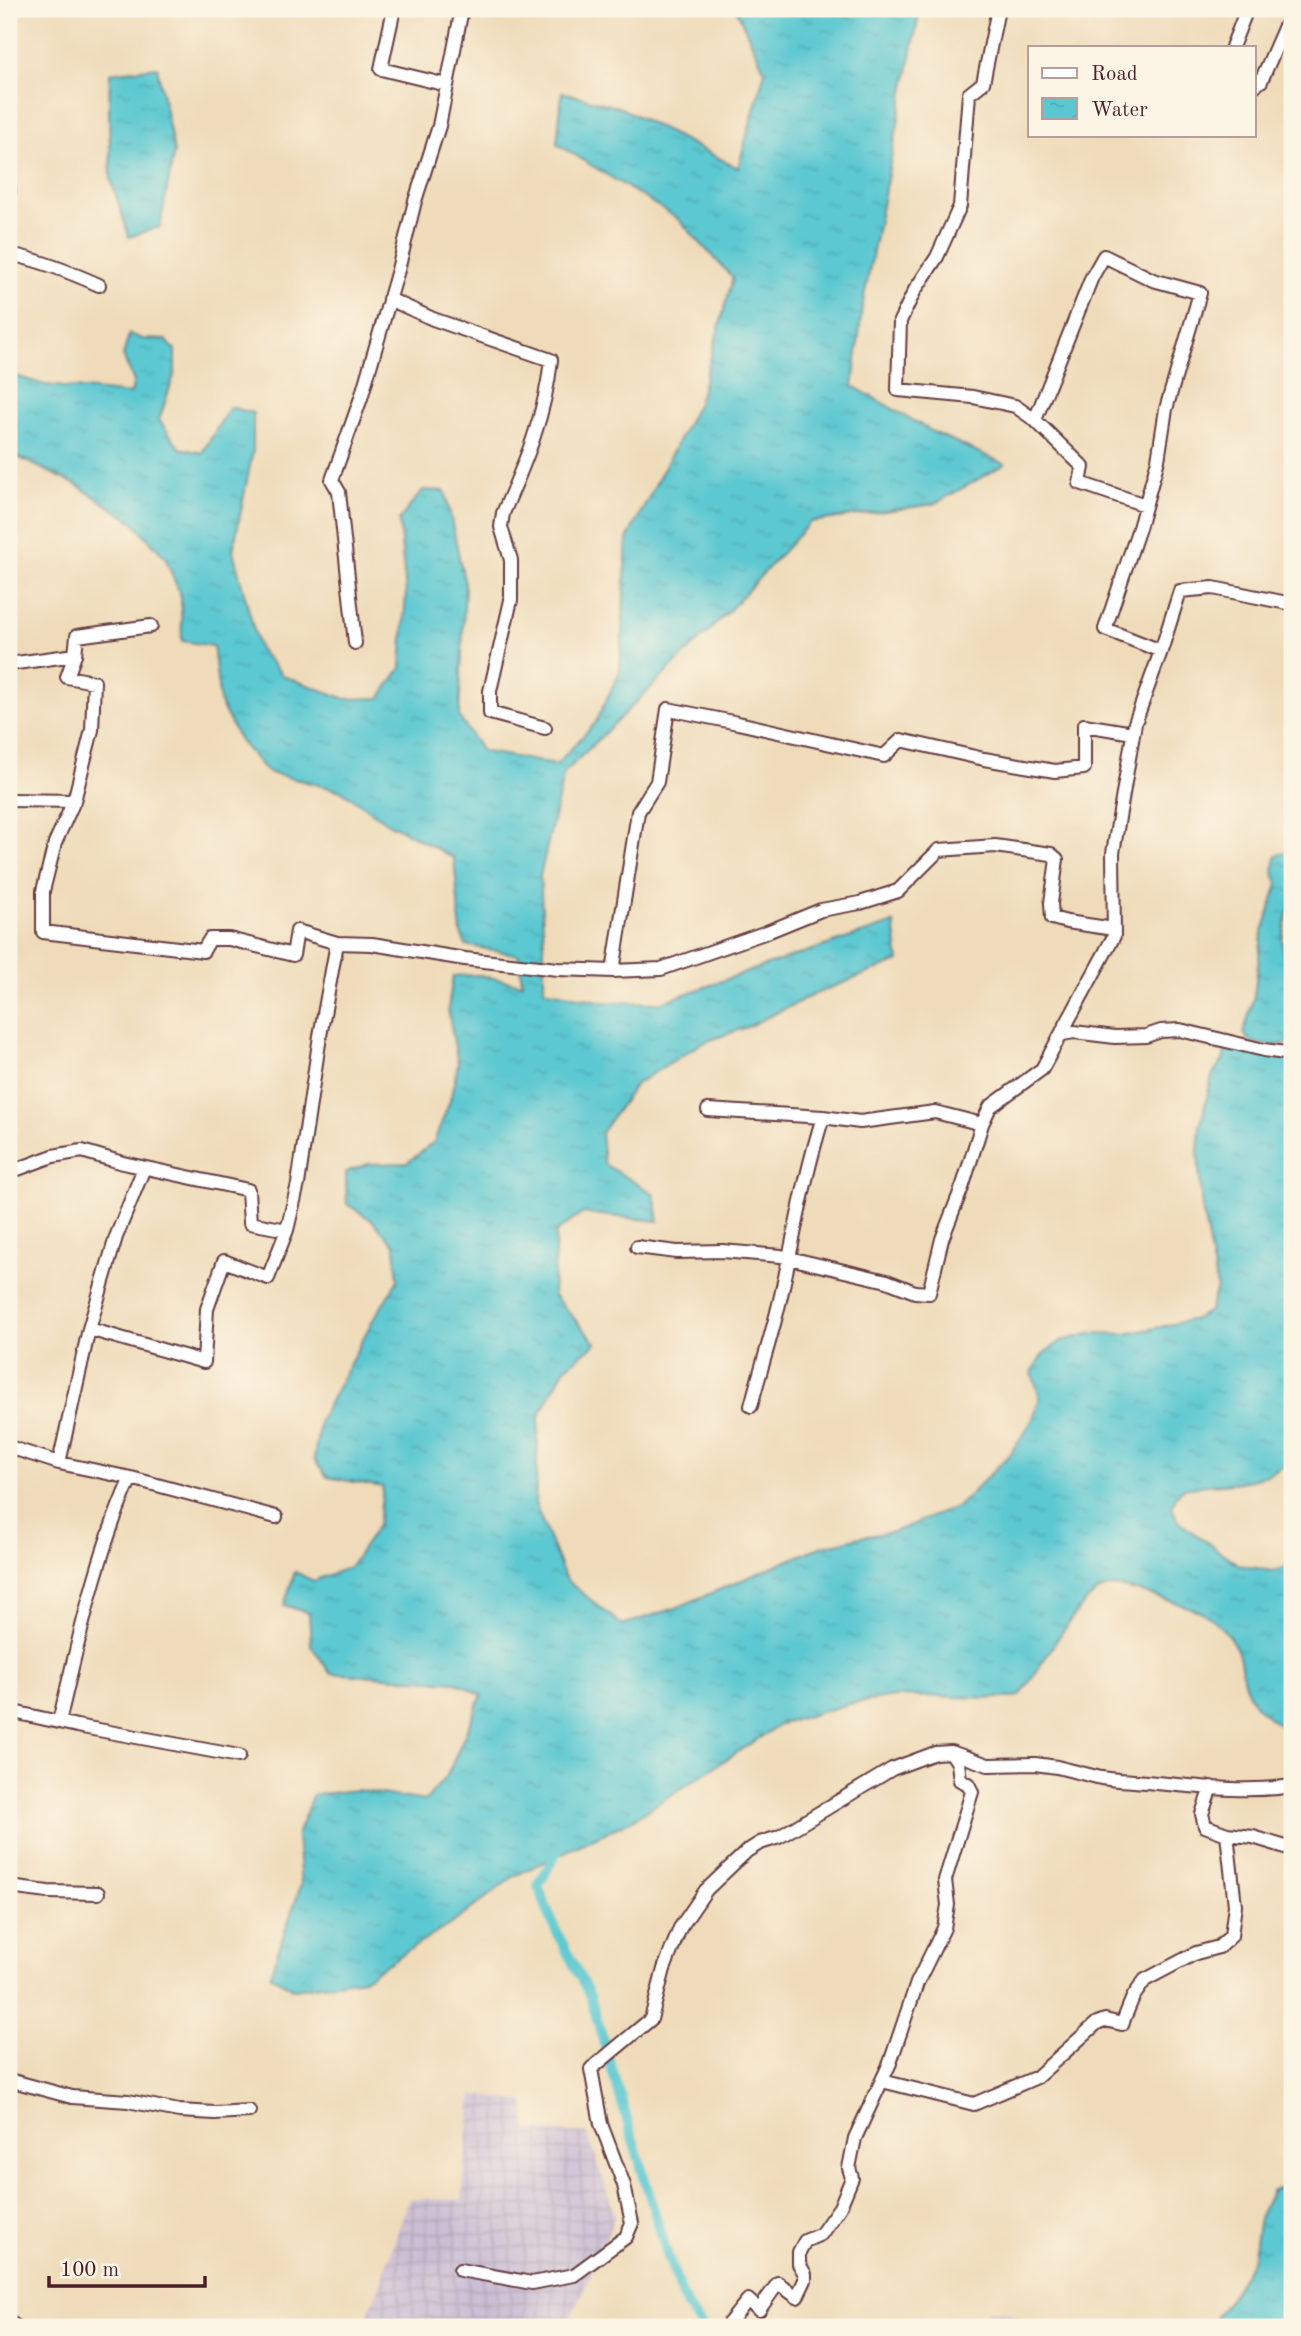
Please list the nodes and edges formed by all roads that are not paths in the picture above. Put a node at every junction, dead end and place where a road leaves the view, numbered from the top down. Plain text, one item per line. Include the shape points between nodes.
1 (394, 9) edge
2 (462, 9) edge
3 (998, 9) edge
4 (1247, 9) edge
5 (1292, 10) edge
6 (1232, 46) edge
7 (447, 85) junction
8 (1256, 85) edge
9 (9, 254) edge
10 (99, 285) dead end
11 (390, 299) junction
12 (1035, 420) junction
13 (1145, 505) junction
14 (1292, 604) edge
15 (151, 626) dead end
16 (355, 643) dead end
17 (1161, 651) junction
18 (75, 655) junction
19 (9, 664) edge
20 (545, 728) dead end
21 (1133, 733) junction
22 (9, 800) edge
23 (74, 800) junction
24 (1114, 929) junction
25 (337, 943) junction
26 (613, 971) junction
27 (1063, 1034) junction
28 (1292, 1054) edge
29 (708, 1110) dead end
30 (823, 1117) junction
31 (982, 1124) junction
32 (9, 1162) edge
33 (144, 1168) junction
34 (287, 1230) junction
35 (637, 1247) dead end
36 (789, 1258) junction
37 (89, 1329) junction
38 (751, 1406) dead end
39 (9, 1447) edge
40 (59, 1463) junction
41 (131, 1478) junction
42 (276, 1517) dead end
43 (9, 1711) edge
44 (59, 1722) junction
45 (951, 1752) junction
46 (239, 1756) dead end
47 (1292, 1786) edge
48 (1211, 1787) junction
49 (1227, 1833) junction
50 (1292, 1849) edge
51 (9, 1887) edge
52 (98, 1893) dead end
53 (9, 2080) edge
54 (882, 2081) junction
55 (249, 2111) dead end
56 (460, 2270) dead end
57 (9, 2322) edge
58 (16, 2327) edge
59 (726, 2327) edge

1 - 7 street via 381,69
2 - 7 street
3 - 12 street via 983,83 969,93 960,206 900,321 898,390 974,397 1015,406
4 - 6 street
5 - 8 street
7 - 11 street
9 - 10 street
11 - 16 street via 332,480 339,492
11 - 20 street via 551,360 538,428 500,527 511,560 512,600 490,691 490,713
12 - 13 street via 1083,467 1080,483
12 - 13 street via 1104,257 1153,280 1200,293 1166,409
13 - 17 street via 1105,629
14 - 17 street via 1213,588 1180,591
15 - 18 street via 78,636
17 - 21 street
18 - 19 street
18 - 23 street via 67,677 94,682 92,730
21 - 24 street via 1112,853
21 - 26 street via 1084,725 1084,768 1055,771 901,740 884,756 668,709 657,782 638,811
22 - 23 street
23 - 25 street via 55,843 43,891 43,932 203,951 210,939 229,939 293,955 297,931
24 - 26 street via 1052,918 1058,865 1051,854 995,846 948,848 939,850 898,891 821,910 661,969
24 - 27 street
25 - 26 street via 558,969
25 - 34 street
27 - 28 street via 1126,1037 1180,1030
27 - 31 street via 1042,1069 990,1107
29 - 30 street
30 - 31 street via 860,1122 934,1112
30 - 36 street
31 - 36 street via 942,1239 929,1293
32 - 33 street via 18,1169 82,1151
33 - 34 street via 248,1190 250,1223
33 - 37 street via 116,1237
34 - 37 street via 268,1278 224,1261 207,1309 204,1362
35 - 36 street
36 - 38 street
37 - 40 street
39 - 40 street
40 - 41 street
41 - 42 street
41 - 44 street via 104,1552
43 - 44 street
44 - 46 street
45 - 48 street via 988,1765 1035,1764 1101,1778
45 - 54 street via 960,1780 972,1792 945,1880 947,1916 916,1983
45 - 56 street via 892,1769 779,1837 747,1851 706,1890 680,1928 651,2019 591,2069 601,2124 624,2185 632,2223 626,2238 574,2275 532,2283
47 - 48 street
48 - 49 street via 1202,1814 1205,1826
49 - 50 street
49 - 54 street via 1235,1905 1231,1936 1219,1947 1196,1953 1145,1980 1122,2024 1097,2022 1037,2077 974,2104
51 - 52 street
53 - 55 street via 72,2097 179,2111
54 - 59 street via 855,2138 849,2168 852,2178 840,2207 821,2234 805,2241 799,2252 805,2280 797,2297 778,2283 759,2310 748,2300
57 - 58 street

